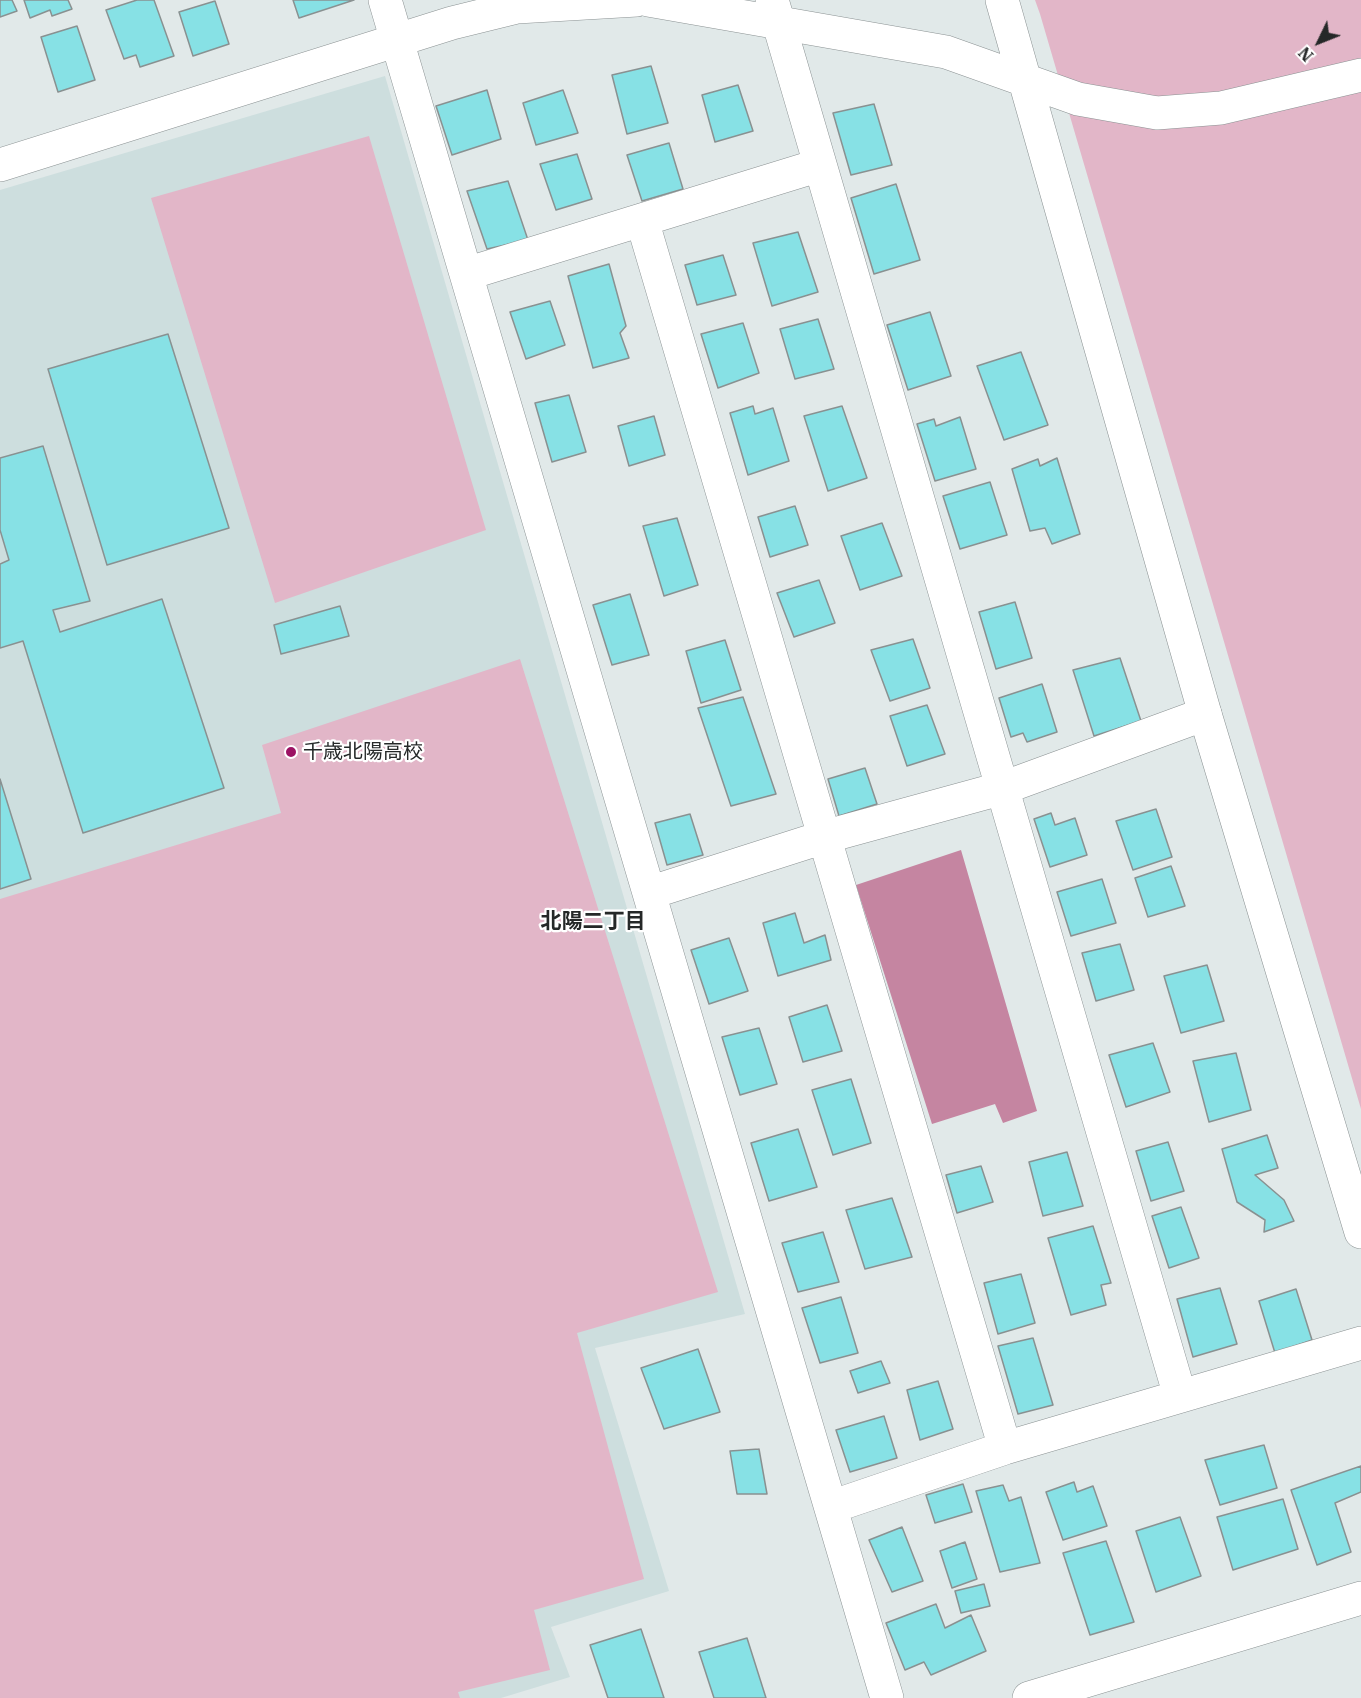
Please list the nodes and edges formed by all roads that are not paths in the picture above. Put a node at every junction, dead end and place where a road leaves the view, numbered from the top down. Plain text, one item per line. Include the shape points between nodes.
1 (385, 0) edge
2 (636, 0) edge
3 (648, 0) edge
4 (1002, 0) edge
5 (775, 11) edge
6 (396, 40) junction
7 (1361, 75) edge
8 (1023, 78) junction
9 (0, 165) edge
10 (820, 165) junction
11 (642, 220) junction
12 (466, 274) junction
13 (1205, 714) junction
14 (1003, 788) junction
15 (824, 837) junction
16 (649, 893) junction
17 (1361, 1233) edge
18 (1361, 1343) edge
19 (1180, 1396) junction
20 (1005, 1448) junction
21 (831, 1507) junction
22 (1361, 1598) edge
23 (887, 1698) edge
24 (1029, 1698) edge

1 - 6 street
2 - 6 street via 517,7
3 - 5 street
4 - 8 street
5 - 8 street via 946,52
5 - 10 street
6 - 9 street
6 - 12 street
7 - 8 street via 1221,108 1157,113 1078,99
8 - 13 street
10 - 11 street
10 - 14 street
11 - 12 street
11 - 15 street
12 - 16 street
13 - 14 street
13 - 17 street
14 - 15 street
14 - 19 street
15 - 16 street
15 - 20 street
16 - 21 street
18 - 19 street
19 - 20 street
20 - 21 street
21 - 23 street
22 - 24 street

